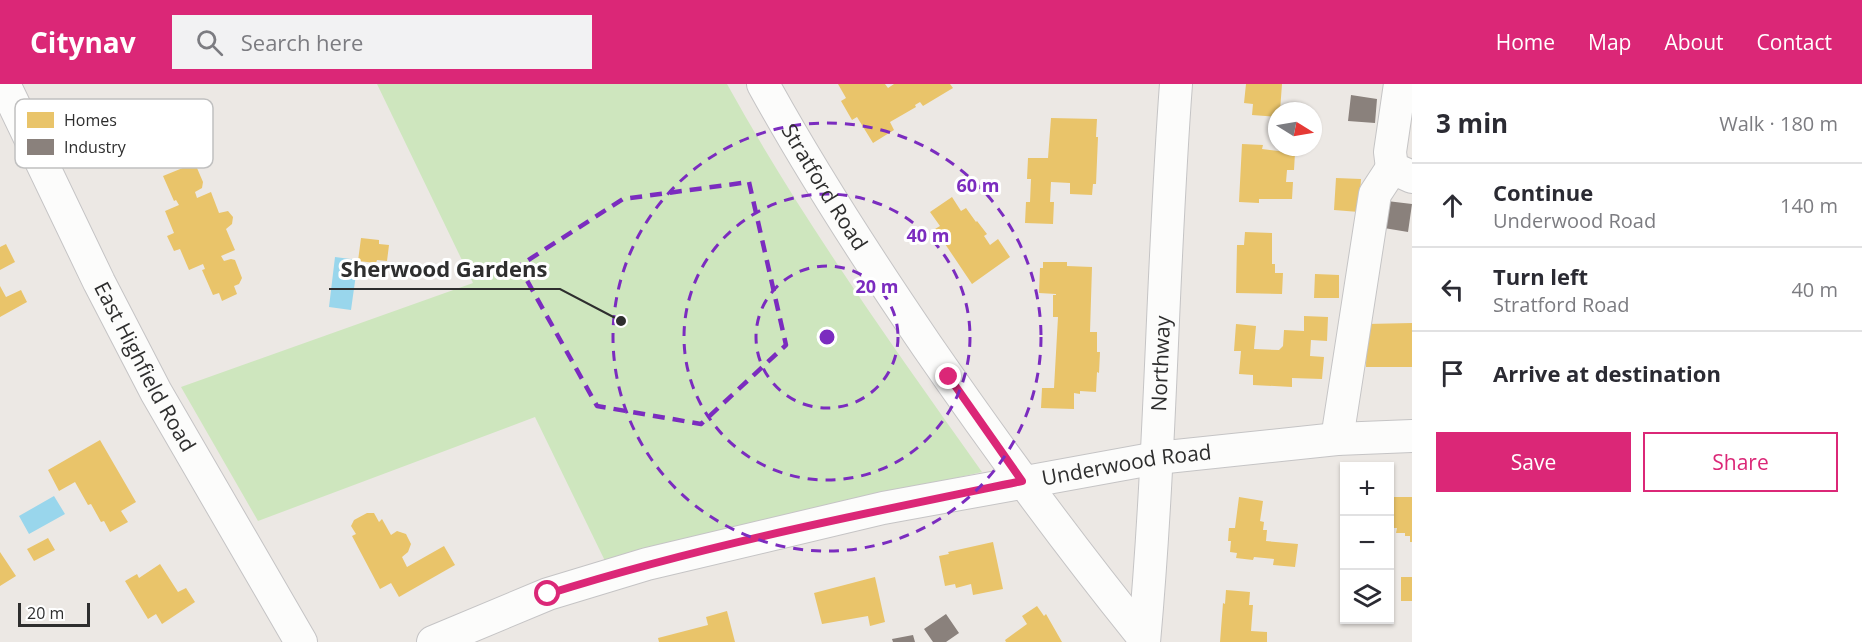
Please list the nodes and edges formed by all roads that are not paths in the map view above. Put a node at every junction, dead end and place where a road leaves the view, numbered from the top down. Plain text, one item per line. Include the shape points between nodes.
1 (4, 84) edge
2 (763, 84) edge
3 (1176, 84) edge
4 (1400, 84) edge
5 (15, 107) edge
6 (44, 168) edge
7 (1402, 172) edge
8 (1412, 436) edge
9 (1337, 439) junction
10 (1157, 458) junction
11 (1022, 481) junction
12 (1144, 640) edge
13 (302, 642) edge
14 (433, 642) edge

1 - 5 street, East Highfield Road
2 - 11 street, Stratford Road via 837,211
3 - 10 street, Northway
4 - 7 street via 1390,152
6 - 13 street, East Highfield Road via 156,392
7 - 9 street via 1375,194
8 - 9 street, Underwood Road
9 - 10 street, Underwood Road
10 - 11 street, Underwood Road
10 - 12 street, Northway
11 - 12 street, Stratford Road
11 - 14 street, Underwood Road via 808,524 647,564 548,594

